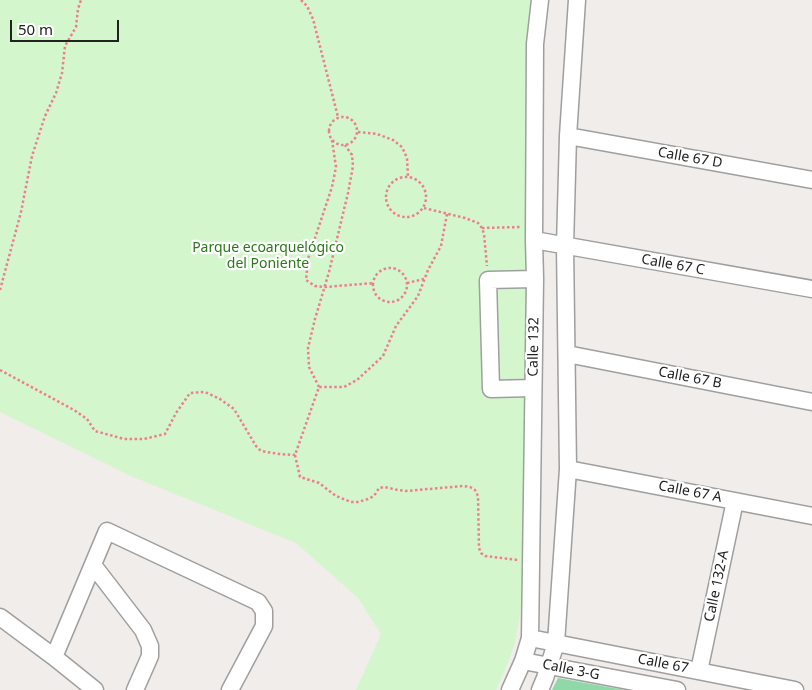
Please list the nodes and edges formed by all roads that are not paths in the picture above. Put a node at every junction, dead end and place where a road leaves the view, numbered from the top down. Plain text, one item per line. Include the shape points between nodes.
1 (540, 0) edge
2 (577, 0) edge
3 (568, 136) junction
4 (812, 180) edge
5 (534, 234) junction
6 (565, 246) junction
7 (535, 279) junction
8 (812, 288) edge
9 (567, 354) junction
10 (533, 388) junction
11 (812, 402) edge
12 (568, 469) junction
13 (735, 501) junction
14 (812, 516) edge
15 (92, 565) junction
16 (0, 617) edge
17 (530, 638) junction
18 (556, 643) junction
19 (54, 657) junction
20 (523, 660) junction
21 (549, 666) junction
22 (699, 671) junction
23 (94, 690) edge
24 (135, 690) edge
25 (230, 690) edge
26 (510, 690) edge
27 (540, 690) edge
28 (677, 690) edge
29 (795, 690) edge

1 - 5 street, Calle 132 via 535,44
2 - 3 street
3 - 4 street, Calle 67 D
3 - 6 street
5 - 6 street, Calle 67 C
5 - 7 street, Calle 132
6 - 8 street, Calle 67 C
6 - 9 street
7 - 10 street, Calle 132
7 - 10 street via 488,280 491,389
9 - 11 street, Calle 67 B
9 - 12 street
10 - 17 street, Calle 132
12 - 13 street, Calle 67 A
12 - 18 street
13 - 14 street, Calle 67 A
13 - 22 street, Calle 132-A
15 - 19 street
15 - 24 street via 142,630 150,646 150,656
15 - 25 street via 107,531 258,602 264,611 264,626
16 - 19 street
17 - 18 street, Calle 67
17 - 20 street, Calle 132
18 - 21 street
18 - 22 street, Calle 67
19 - 23 street
20 - 21 street, Calle 3-G
20 - 26 street, Calle 132
21 - 27 street
21 - 28 street, Calle 3-G
22 - 29 street, Calle 67

